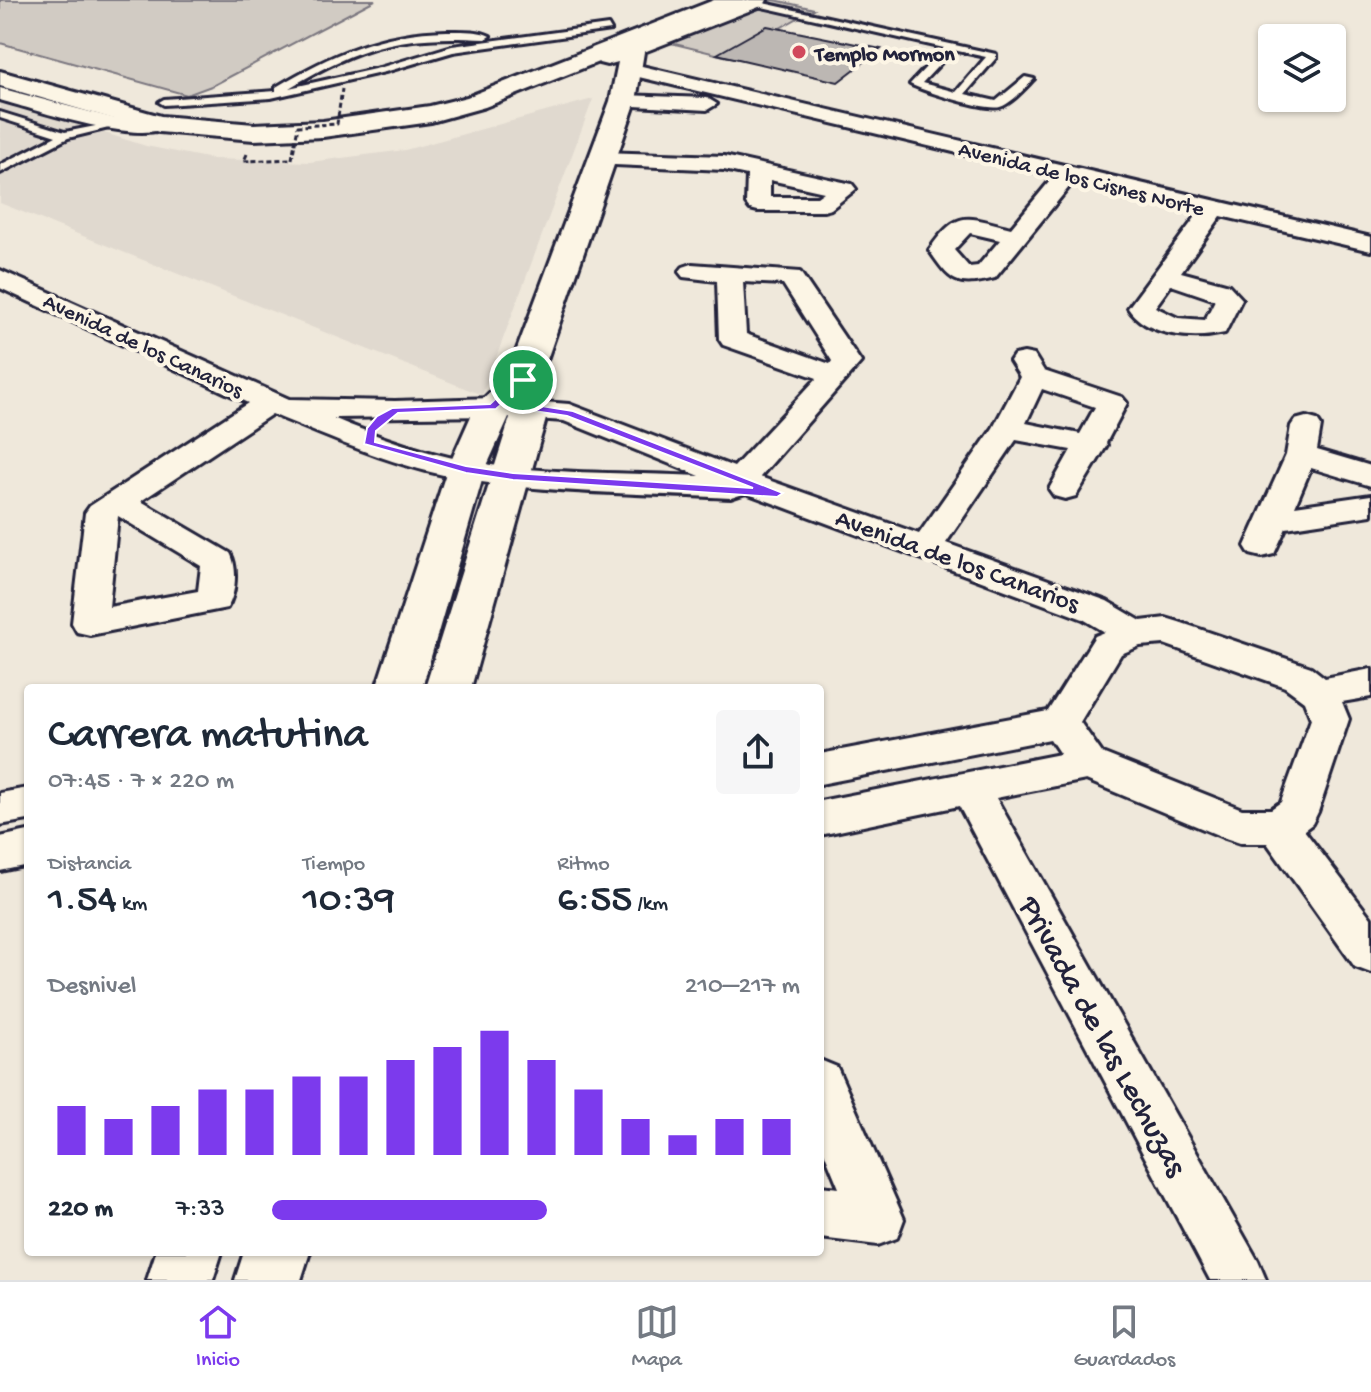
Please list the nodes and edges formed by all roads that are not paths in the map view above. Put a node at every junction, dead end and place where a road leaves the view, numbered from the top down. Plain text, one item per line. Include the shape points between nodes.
1 (684, 0) edge
2 (698, 0) edge
3 (747, 1) edge
4 (608, 28) junction
5 (520, 39) junction
6 (951, 46) junction
7 (632, 53) junction
8 (0, 56) edge
9 (0, 78) edge
10 (1029, 79) dead end
11 (525, 83) junction
12 (0, 94) edge
13 (271, 95) junction
14 (719, 97) junction
15 (957, 97) junction
16 (623, 101) junction
17 (161, 113) junction
18 (0, 115) edge
19 (116, 125) junction
20 (65, 135) junction
21 (601, 159) junction
22 (0, 170) edge
23 (759, 170) dead end
24 (1068, 174) junction
25 (1214, 209) junction
26 (1014, 236) dead end
27 (1371, 244) edge
28 (692, 272) dead end
29 (730, 274) junction
30 (1167, 276) dead end
31 (0, 278) edge
32 (835, 375) junction
33 (516, 398) junction
34 (280, 405) junction
35 (395, 410) junction
36 (1008, 429) junction
37 (370, 444) junction
38 (1092, 445) junction
39 (466, 470) junction
40 (680, 472) junction
41 (513, 476) junction
42 (1371, 476) edge
43 (737, 484) junction
44 (1065, 489) dead end
45 (118, 502) dead end
46 (1371, 505) edge
47 (926, 548) junction
48 (1135, 634) junction
49 (1371, 683) edge
50 (400, 684) edge
51 (449, 684) edge
52 (1319, 693) junction
53 (1060, 723) junction
54 (1088, 764) junction
55 (824, 768) edge
56 (971, 790) junction
57 (24, 805) edge
58 (0, 809) edge
59 (824, 817) edge
60 (1278, 826) junction
61 (1371, 953) edge
62 (824, 1092) edge
63 (824, 1212) edge
64 (188, 1256) edge
65 (276, 1256) edge
66 (180, 1280) edge
67 (268, 1280) edge
68 (1239, 1280) edge

1 - 4 main road
2 - 7 main road via 660,16
3 - 6 lane
3 - 7 main road
3 - 7 main road
4 - 5 lane
4 - 17 main road via 460,87 377,106 266,115
5 - 13 lane via 452,49
5 - 13 lane via 440,32 382,38 324,61
6 - 15 lane via 914,82
6 - 15 lane via 993,59
7 - 11 main road
7 - 11 main road
7 - 14 street, Avenida de los Cisnes Norte
7 - 16 main road
8 - 17 main road
9 - 17 main road
10 - 15 lane via 999,104
11 - 17 main road via 431,114 337,128 254,132
12 - 19 street
13 - 17 lane
14 - 16 street, Avenida de los Cisnes Norte
14 - 24 street, Avenida de los Cisnes Norte via 793,107
16 - 21 main road
17 - 19 street
18 - 20 lane
19 - 20 lane
20 - 22 lane
21 - 23 street via 724,163
21 - 33 main road
24 - 25 street, Avenida de los Cisnes Norte
24 - 26 street
25 - 27 street, Avenida de los Cisnes Norte
25 - 30 street
28 - 29 street
29 - 32 street via 733,339
29 - 32 street via 791,277 847,362
31 - 34 street, Avenida de los Canarios
32 - 43 street
33 - 35 street, Avenida de los Canarios
33 - 39 main road
33 - 40 street, Avenida de los Canarios via 569,413
33 - 41 main road
34 - 35 street, Avenida de los Canarios
34 - 37 street, Avenida de los Canarios
34 - 45 street
35 - 37 street via 371,431
36 - 38 street
36 - 38 street via 1029,369 1112,403
36 - 47 street
37 - 39 street, Avenida de los Canarios
38 - 44 street
39 - 41 street, Avenida de los Canarios
39 - 50 main road
40 - 41 street, Avenida de los Canarios
40 - 43 street, Avenida de los Canarios
41 - 51 main road
42 - 46 street via 1304,441 1268,533
43 - 47 street, Avenida de los Canarios via 777,493
47 - 48 street, Avenida de los Canarios via 1095,610
48 - 52 street via 1166,631 1298,677
48 - 53 street via 1108,645
49 - 52 street
52 - 60 street via 1330,719 1298,812
53 - 54 street
53 - 55 street
54 - 56 street
54 - 60 street via 1240,826
56 - 59 street
56 - 68 street, Privada de las Lechuzas
57 - 58 street
60 - 61 street
62 - 63 street via 878,1219
64 - 66 main road
65 - 67 main road

